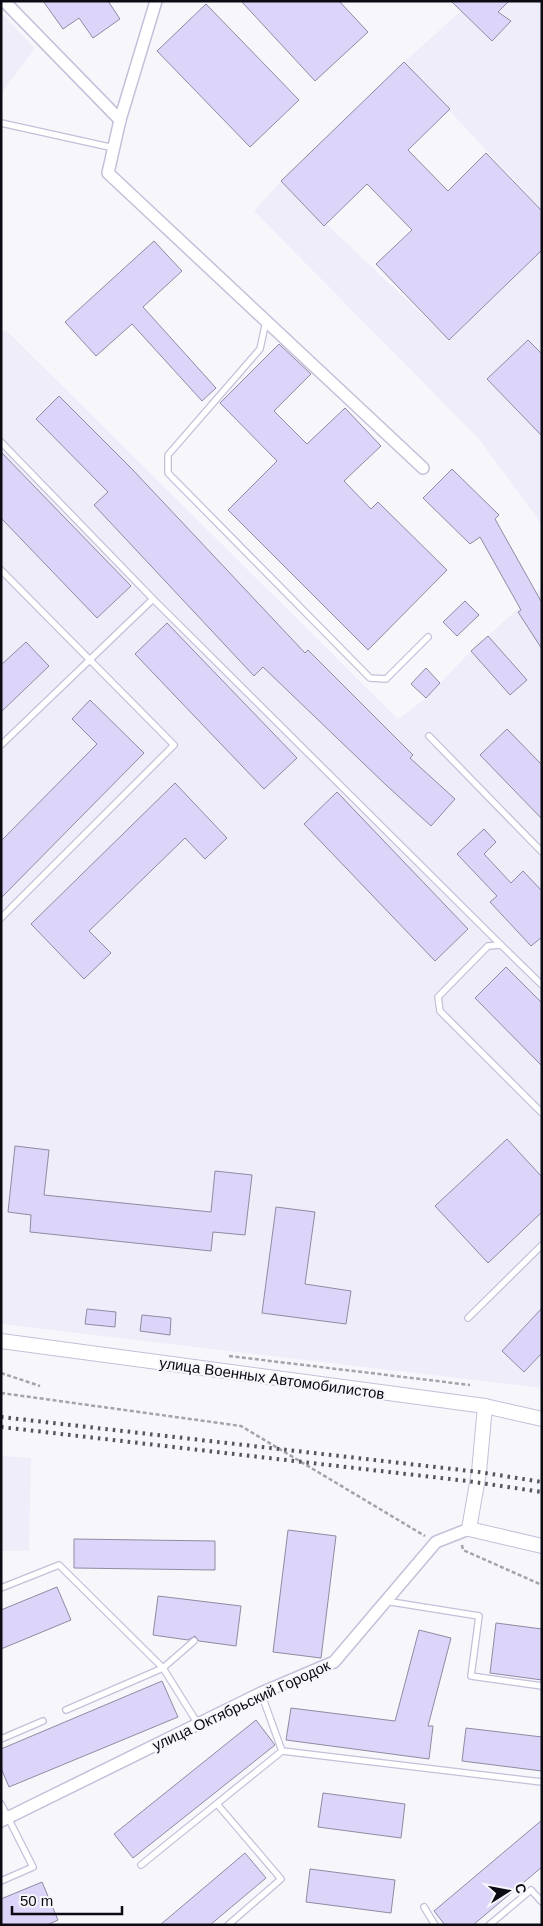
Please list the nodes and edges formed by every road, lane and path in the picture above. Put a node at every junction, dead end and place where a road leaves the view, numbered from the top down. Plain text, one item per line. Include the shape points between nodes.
1 (4, 1) edge
2 (156, 1) edge
3 (120, 120) junction
4 (1, 123) edge
5 (114, 148) junction
6 (266, 322) junction
7 (1, 442) edge
8 (423, 468) dead end
9 (1, 570) edge
10 (153, 599) junction
11 (428, 637) dead end
12 (90, 660) junction
13 (429, 736) dead end
14 (1, 745) edge
15 (542, 852) edge
16 (1, 918) edge
17 (501, 945) junction
18 (542, 985) edge
19 (542, 1113) edge
20 (542, 1246) edge
21 (468, 1318) dead end
22 (1, 1341) edge
23 (226, 1355) dead end
24 (1, 1373) edge
25 (470, 1384) dead end
26 (40, 1386) dead end
27 (1, 1393) edge
28 (485, 1406) junction
29 (542, 1419) edge
30 (464, 1531) junction
31 (436, 1542) junction
32 (542, 1546) edge
33 (542, 1585) edge
34 (1, 1588) edge
35 (386, 1601) junction
36 (194, 1641) dead end
37 (163, 1668) junction
38 (542, 1686) edge
39 (260, 1694) junction
40 (66, 1710) dead end
41 (43, 1721) dead end
42 (198, 1724) junction
43 (1, 1739) edge
44 (282, 1751) junction
45 (542, 1782) edge
46 (1, 1804) edge
47 (217, 1804) junction
48 (5, 1819) edge
49 (141, 1865) dead end
50 (1, 1881) edge
51 (542, 1902) edge
52 (424, 1907) dead end
53 (228, 1925) edge
54 (435, 1925) edge
55 (489, 1925) edge

1 - 3 street
2 - 3 street
3 - 5 street
4 - 5 lane
5 - 6 street via 108,174
6 - 8 street
6 - 11 lane via 260,349 168,455 168,473 370,678 386,679
7 - 10 lane
9 - 12 lane
10 - 12 lane
10 - 17 lane
12 - 14 lane
12 - 16 lane via 174,745
13 - 15 lane
17 - 18 lane
17 - 19 lane via 488,946 438,997 440,1011
20 - 21 lane
22 - 28 street, улица Военных Автомобилистов
23 - 25 path
24 - 26 path
27 - 31 path via 241,1426
28 - 29 street, улица Военных Автомобилистов
28 - 30 street via 479,1472
30 - 31 street, улица Октябрьский Городок
30 - 32 street
30 - 33 path via 463,1550
31 - 35 street, улица Октябрьский Городок
34 - 37 lane via 59,1565
35 - 38 lane via 479,1616 471,1676
35 - 39 street, улица Октябрьский Городок via 334,1662
36 - 37 lane
37 - 40 lane
37 - 42 lane
39 - 42 street, улица Октябрьский Городок
39 - 44 lane
41 - 43 lane
42 - 48 street, улица Октябрьский Городок
44 - 45 lane
44 - 47 lane
46 - 48 lane
47 - 49 lane
47 - 53 lane via 281,1879
48 - 50 lane via 33,1867
51 - 55 lane via 531,1890
52 - 54 lane

